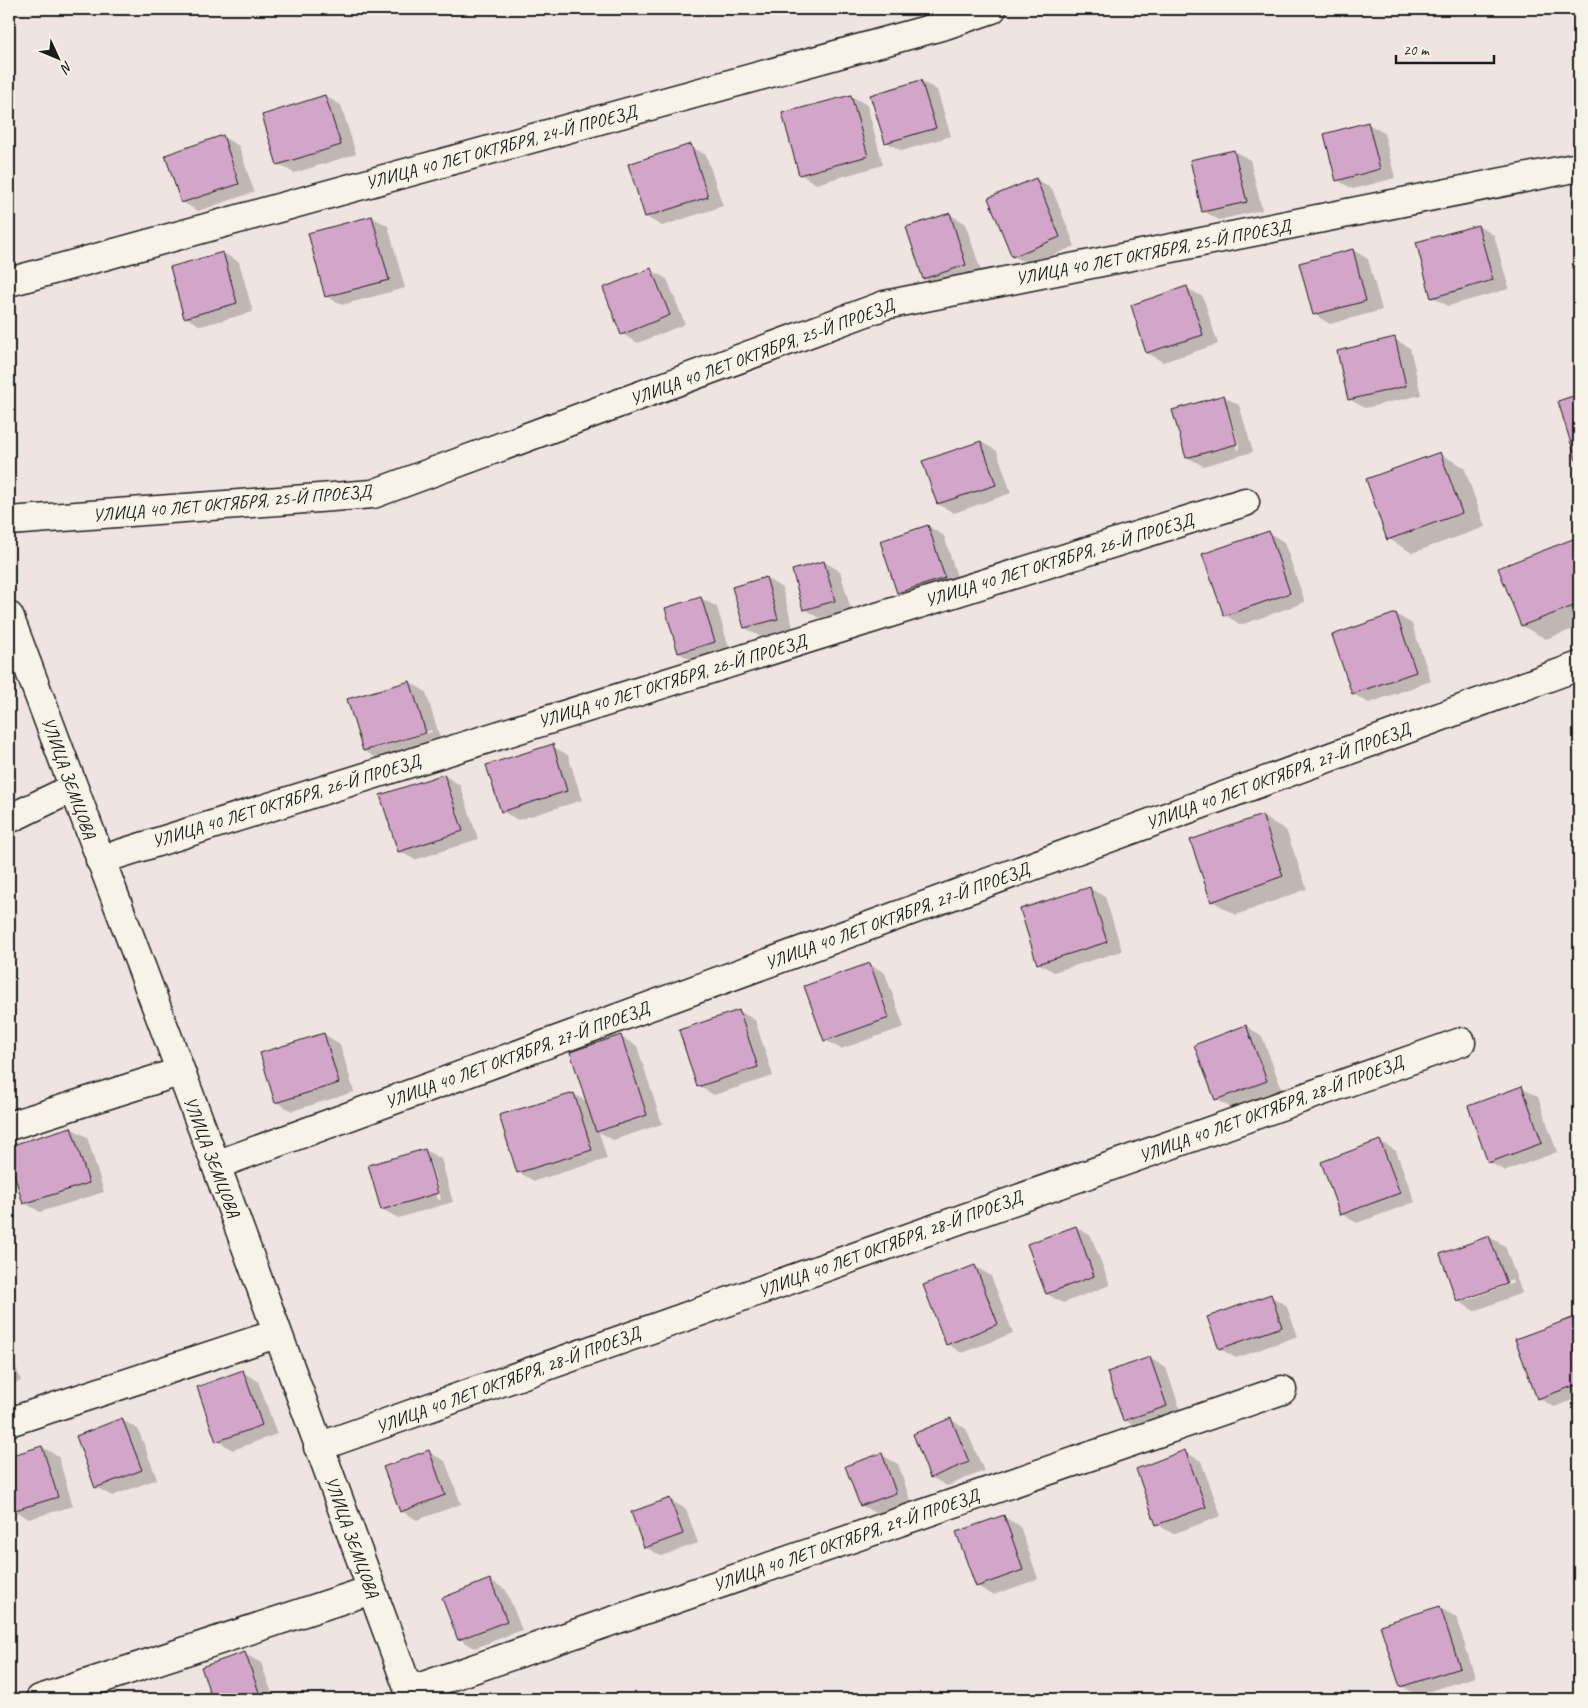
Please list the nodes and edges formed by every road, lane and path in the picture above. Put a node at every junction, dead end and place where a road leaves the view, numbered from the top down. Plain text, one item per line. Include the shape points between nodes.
1 (992, 9) edge
2 (1579, 167) edge
3 (9, 282) edge
4 (1245, 502) dead end
5 (9, 521) edge
6 (9, 616) edge
7 (1579, 666) edge
8 (73, 788) junction
9 (9, 819) edge
10 (100, 860) junction
11 (1461, 1042) dead end
12 (180, 1072) junction
13 (9, 1126) edge
14 (216, 1165) junction
15 (276, 1334) junction
16 (1282, 1390) dead end
17 (9, 1422) edge
18 (318, 1447) junction
19 (371, 1590) junction
20 (411, 1695) edge
21 (40, 1699) edge

1 - 3 street, УЛИЦА 40 ЛЕТ ОКТЯБРЯ, 24-Й ПРОЕЗД via 944,25
2 - 5 street, УЛИЦА 40 ЛЕТ ОКТЯБРЯ, 25-Й ПРОЕЗД via 885,306 373,494
4 - 10 street, УЛИЦА 40 ЛЕТ ОКТЯБРЯ, 26-Й ПРОЕЗД
6 - 8 street, УЛИЦА ЗЕМЦОВА
7 - 14 street, УЛИЦА 40 ЛЕТ ОКТЯБРЯ, 27-Й ПРОЕЗД
8 - 9 street
8 - 10 street, УЛИЦА ЗЕМЦОВА
10 - 12 street, УЛИЦА ЗЕМЦОВА
11 - 18 street, УЛИЦА 40 ЛЕТ ОКТЯБРЯ, 28-Й ПРОЕЗД
12 - 13 street
12 - 14 street, УЛИЦА ЗЕМЦОВА
14 - 15 street, УЛИЦА ЗЕМЦОВА
15 - 17 street
15 - 18 street, УЛИЦА ЗЕМЦОВА
16 - 20 street, УЛИЦА 40 ЛЕТ ОКТЯБРЯ, 29-Й ПРОЕЗД
18 - 19 street, УЛИЦА ЗЕМЦОВА
19 - 20 street, УЛИЦА ЗЕМЦОВА
19 - 21 street

